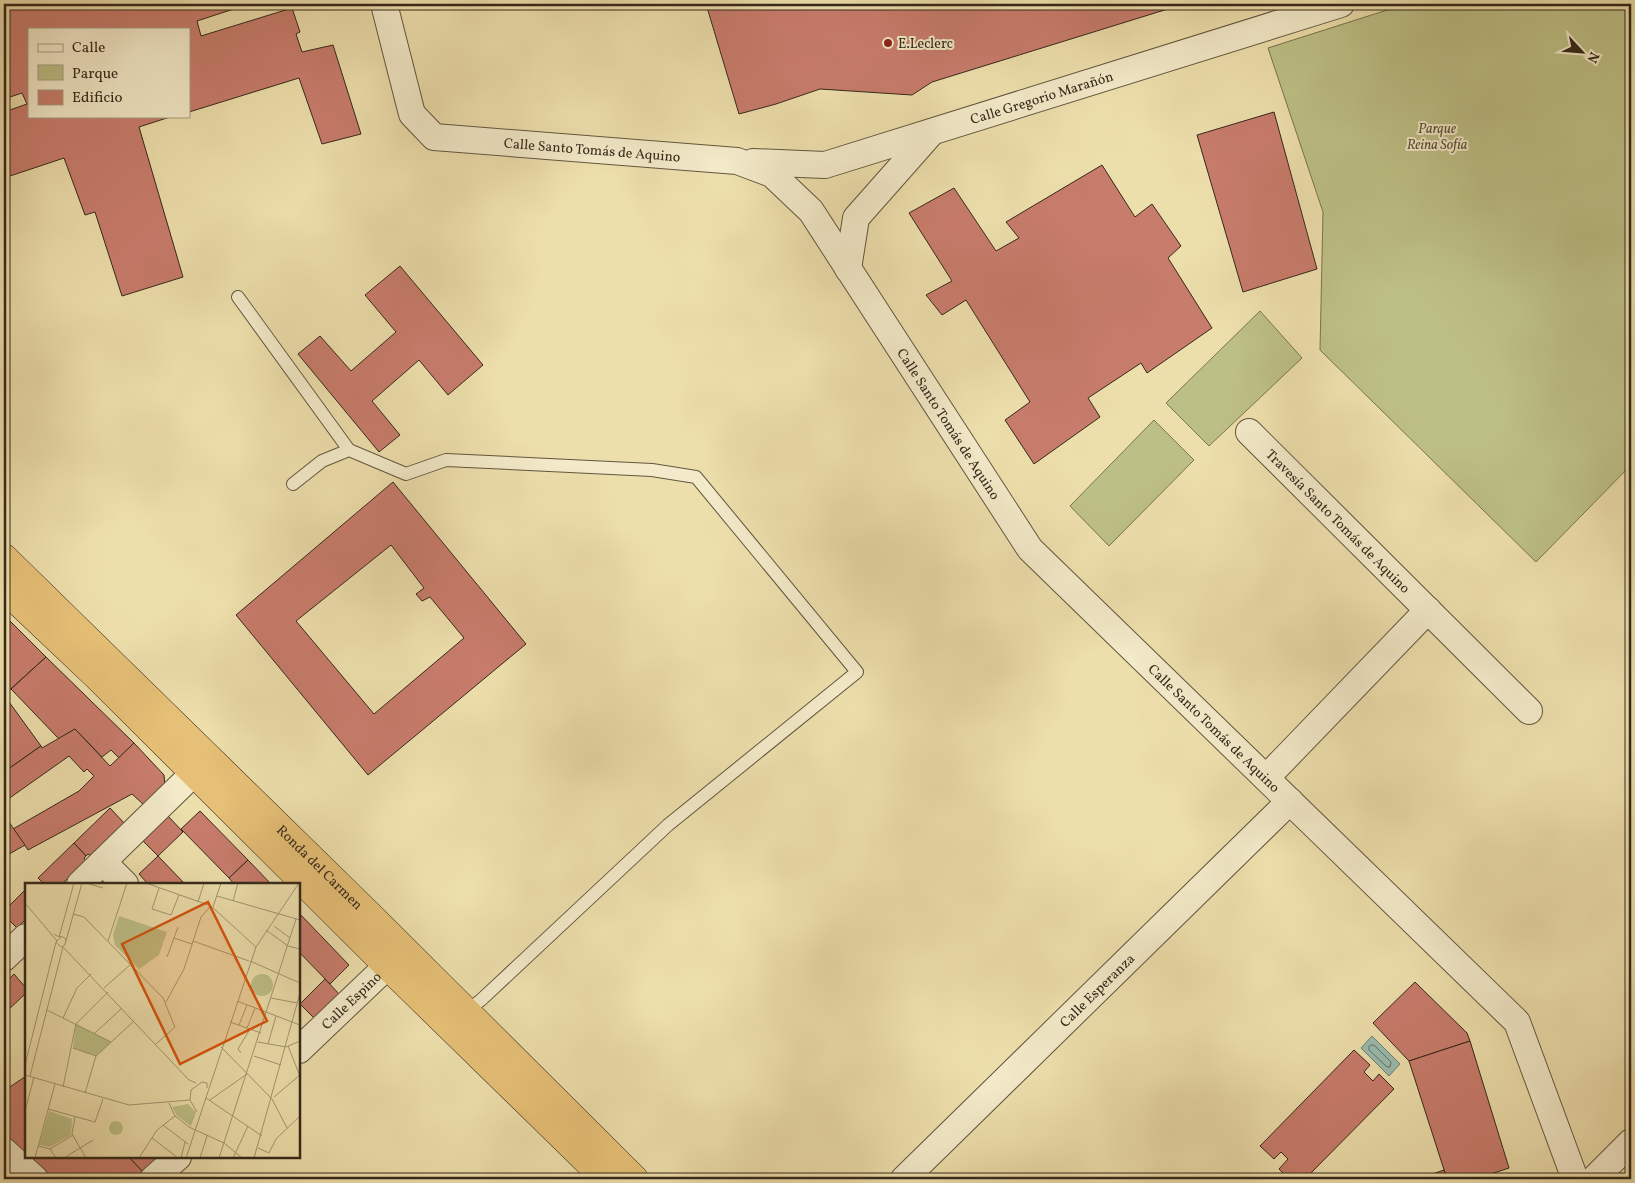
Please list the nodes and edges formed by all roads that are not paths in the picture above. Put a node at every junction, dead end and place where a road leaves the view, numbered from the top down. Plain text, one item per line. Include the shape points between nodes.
1 (384, 4) edge
2 (1341, 4) edge
3 (932, 132) junction
4 (737, 161) junction
5 (848, 269) junction
6 (238, 297) dead end
7 (1249, 432) dead end
8 (350, 450) junction
9 (293, 484) dead end
10 (4, 558) edge
11 (4, 588) edge
12 (1428, 610) junction
13 (1529, 711) dead end
14 (194, 773) junction
15 (1266, 778) junction
16 (1290, 801) junction
17 (103, 862) junction
18 (81, 883) edge
19 (124, 883) edge
20 (25, 937) edge
21 (4, 957) edge
22 (396, 958) junction
23 (465, 1012) junction
24 (300, 1049) edge
25 (1631, 1142) edge
26 (4, 1151) edge
27 (177, 1158) edge
28 (35, 1179) edge
29 (153, 1179) edge
30 (607, 1179) edge
31 (634, 1179) edge
32 (904, 1179) edge
33 (1575, 1179) edge
34 (1594, 1179) edge

1 - 4 street, Calle Santo Tomás de Aquino via 412,114 434,137
2 - 3 street, Calle Gregorio Marañón
3 - 4 street, Calle Gregorio Marañón via 825,165
3 - 5 street via 856,218
4 - 5 street, Calle Santo Tomás de Aquino via 772,174 811,211
5 - 15 street, Calle Santo Tomás de Aquino via 1030,548
6 - 8 lane
7 - 12 street, Travesía Santo Tomás de Aquino
8 - 9 lane via 322,460
8 - 23 lane via 406,474 446,460 652,470 696,477 857,672 668,825
10 - 22 highway, Ronda del Carmen
11 - 14 highway, Ronda del Carmen
12 - 13 street, Travesía Santo Tomás de Aquino
12 - 15 street
14 - 17 street
14 - 22 highway, Ronda del Carmen
15 - 16 street, Calle Santo Tomás de Aquino
16 - 32 street, Calle Esperanza
16 - 33 street, Calle Santo Tomás de Aquino via 1517,1022
17 - 18 street
17 - 19 street
20 - 21 street
22 - 23 highway, Ronda del Carmen
22 - 24 street, Calle Espino
22 - 30 highway, Ronda del Carmen
23 - 31 highway, Ronda del Carmen
25 - 34 street
26 - 28 street
27 - 29 street

